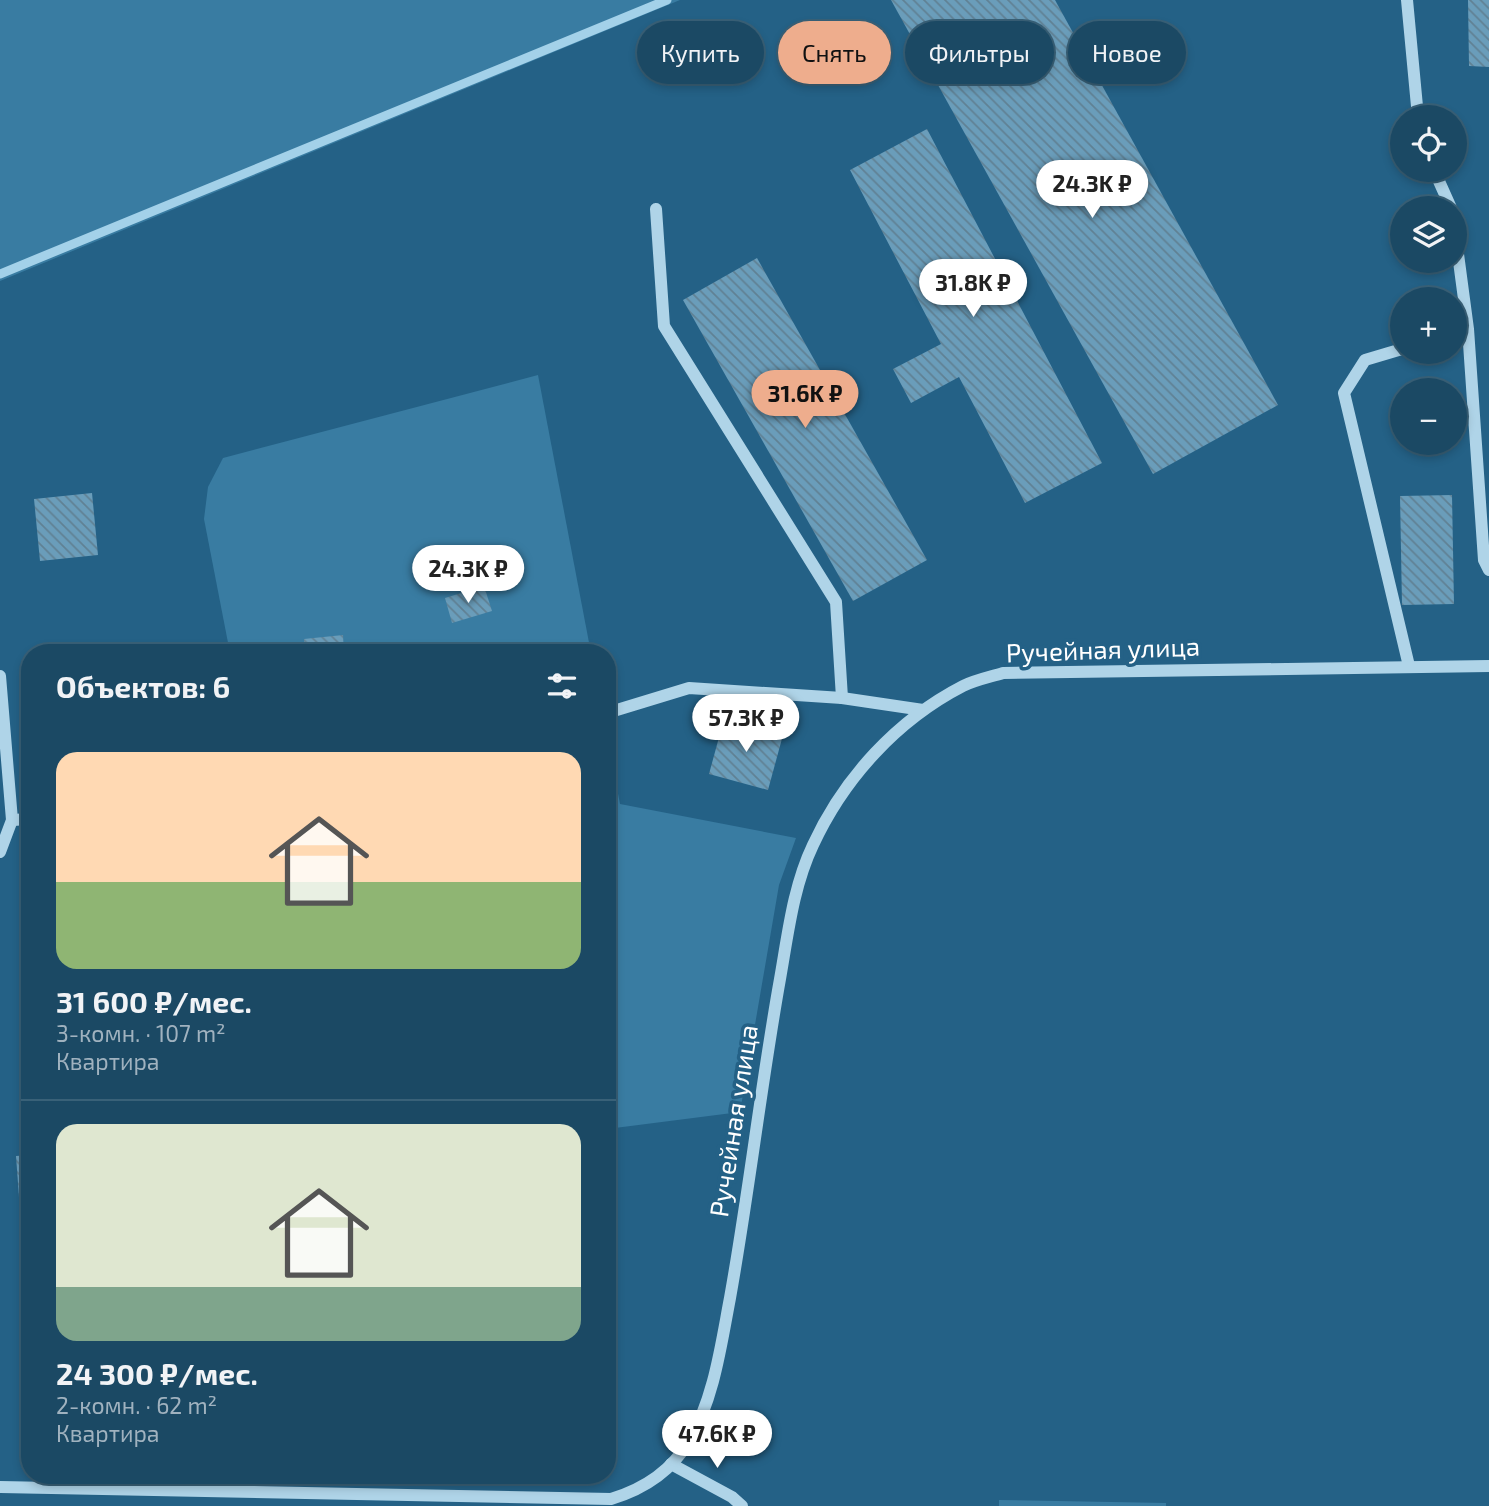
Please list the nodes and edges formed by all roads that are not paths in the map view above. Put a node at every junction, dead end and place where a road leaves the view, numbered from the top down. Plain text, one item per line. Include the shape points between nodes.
1 (1407, 0) edge
2 (1417, 105) edge
3 (656, 209) dead end
4 (1461, 273) edge
5 (1468, 329) joint
6 (1390, 353) edge
7 (1489, 570) edge
8 (1489, 666) edge
9 (1409, 667) junction
10 (0, 676) edge
11 (842, 698) junction
12 (616, 710) edge
13 (923, 710) junction
14 (12, 820) junction
15 (21, 820) edge
16 (0, 852) edge
17 (671, 1464) junction
18 (0, 1487) edge
19 (611, 1503) edge
20 (742, 1506) edge

1 - 2 street
3 - 11 street via 664,326 836,602
4 - 5 street
5 - 7 street via 1484,561
6 - 9 street via 1365,360 1344,393
8 - 9 street, Ручейная улица
9 - 13 street, Ручейная улица via 1003,673 964,685
10 - 14 street
11 - 12 street via 689,688
11 - 13 street
13 - 17 street, Ручейная улица via 886,740 860,770 813,845 796,890 718,1362 689,1441
14 - 15 street
14 - 16 street
17 - 19 street, Ручейная улица via 657,1479
17 - 20 street
18 - 19 street, Ручейная улица

